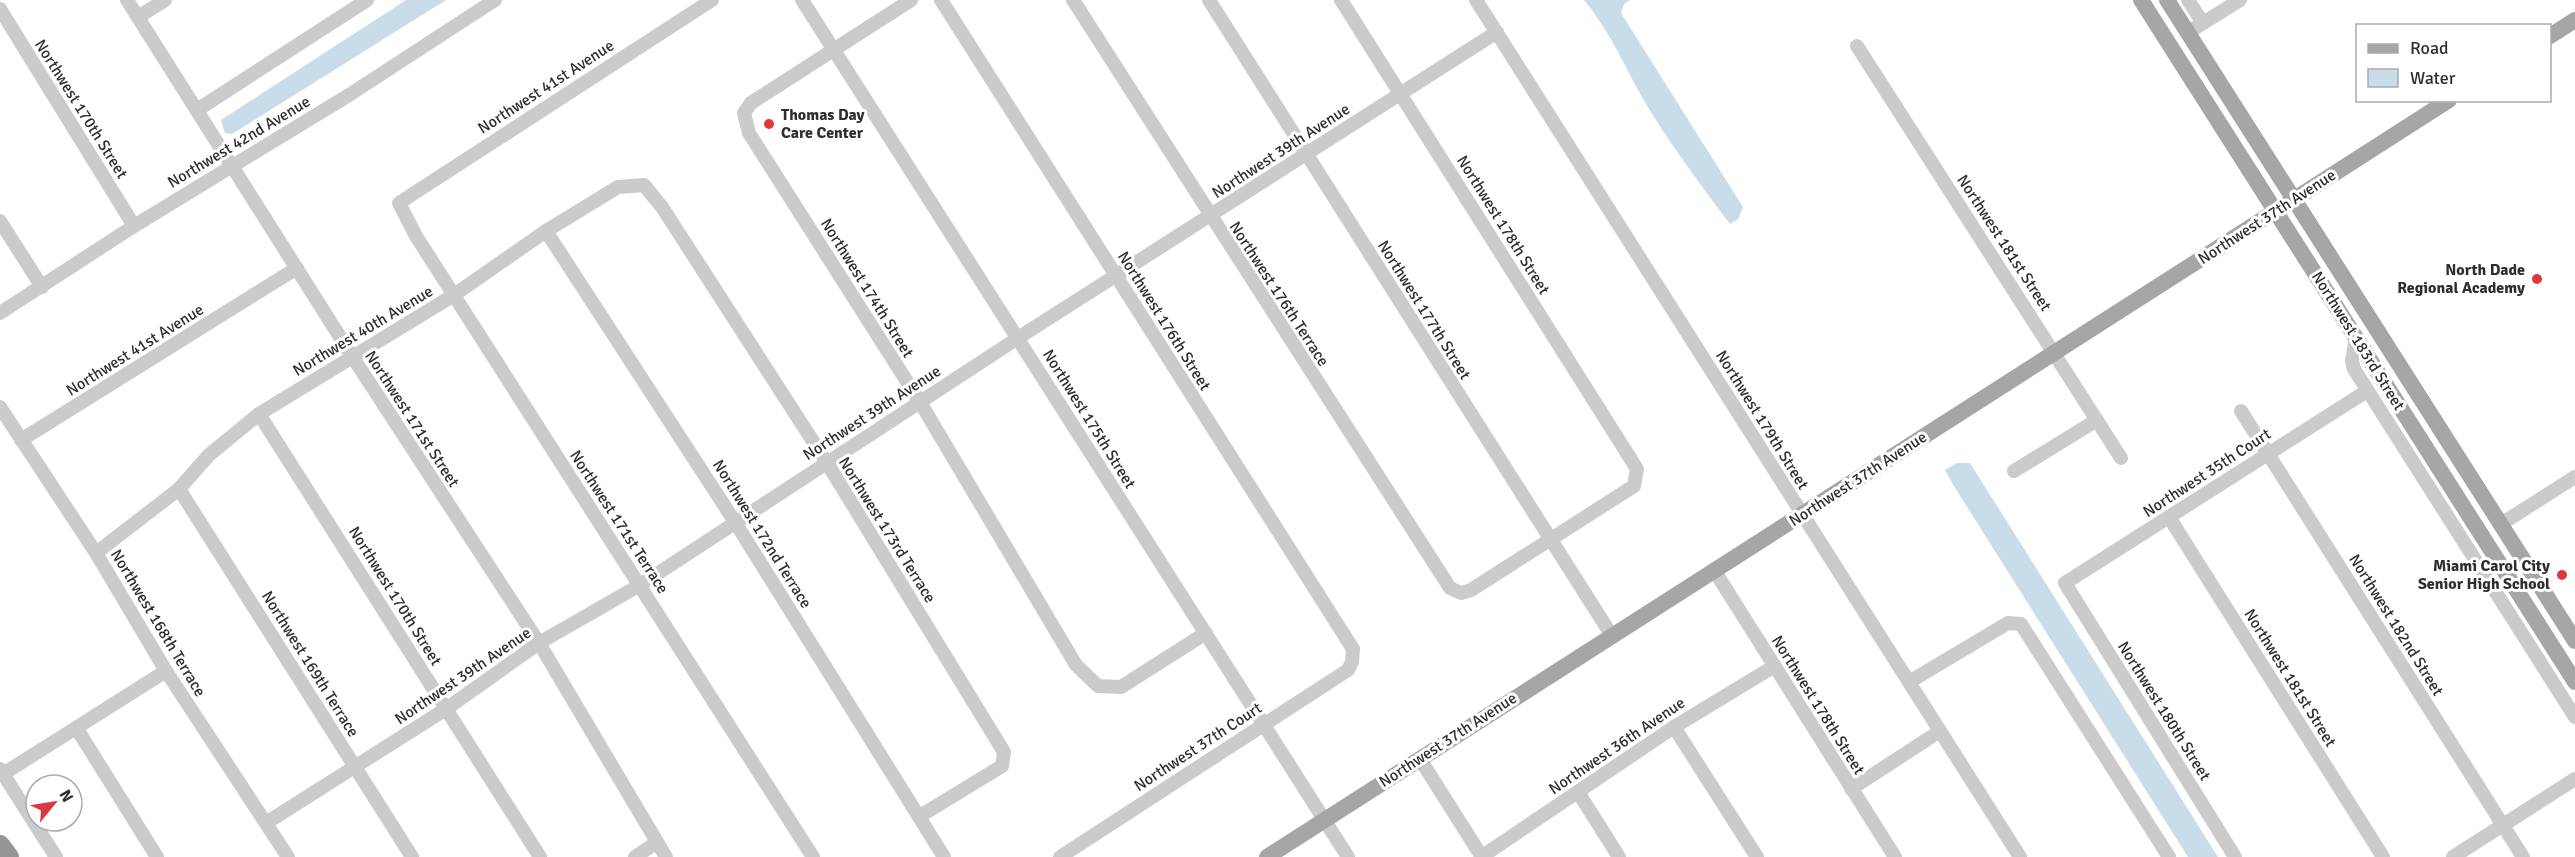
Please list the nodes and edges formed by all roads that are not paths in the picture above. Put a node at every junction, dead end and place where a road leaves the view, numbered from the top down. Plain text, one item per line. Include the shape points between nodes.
1 (127, 0) edge
2 (165, 0) edge
3 (367, 0) edge
4 (495, 0) edge
5 (712, 0) edge
6 (802, 0) edge
7 (911, 0) edge
8 (941, 0) edge
9 (1073, 0) edge
10 (1209, 0) edge
11 (1341, 0) edge
12 (1476, 0) edge
13 (2141, 0) edge
14 (2167, 0) edge
15 (2188, 0) edge
16 (2240, 0) edge
17 (0, 9) edge
18 (138, 17) junction
19 (2575, 20) edge
20 (2203, 23) junction
21 (1497, 32) junction
22 (2187, 33) junction
23 (2551, 35) edge
24 (1857, 46) dead end
25 (834, 48) junction
26 (1401, 94) junction
27 (2446, 102) edge
28 (197, 110) junction
29 (1305, 154) junction
30 (232, 166) junction
31 (2294, 199) junction
32 (399, 203) joint
33 (662, 207) joint
34 (2275, 211) junction
35 (1210, 217) junction
36 (0, 220) edge
37 (134, 226) junction
38 (546, 231) junction
39 (297, 268) junction
40 (1116, 277) junction
41 (42, 287) junction
42 (454, 295) junction
43 (0, 313) edge
44 (2356, 337) junction
45 (1018, 338) junction
46 (2055, 352) junction
47 (352, 356) junction
48 (2367, 391) junction
49 (920, 402) junction
50 (0, 407) edge
51 (2241, 411) dead end
52 (260, 414) junction
53 (2097, 420) junction
54 (21, 440) junction
55 (2268, 453) junction
56 (2121, 458) dead end
57 (826, 463) junction
58 (2014, 471) dead end
59 (2575, 477) edge
60 (179, 489) junction
61 (2466, 511) junction
62 (1802, 514) junction
63 (2169, 517) junction
64 (735, 522) junction
65 (2501, 524) junction
66 (1551, 540) junction
67 (96, 554) junction
68 (1714, 570) junction
69 (2065, 583) joint
70 (640, 585) junction
71 (1206, 633) junction
72 (1612, 636) junction
73 (2575, 641) edge
74 (538, 643) junction
75 (1352, 662) joint
76 (1773, 667) junction
77 (166, 671) junction
78 (1909, 682) junction
79 (2575, 682) edge
80 (446, 709) junction
81 (2575, 717) edge
82 (1264, 725) junction
83 (1674, 727) junction
84 (77, 729) junction
85 (1940, 732) junction
86 (1420, 759) junction
87 (355, 766) junction
88 (2, 772) edge
89 (2575, 779) edge
90 (1851, 789) junction
91 (1578, 792) junction
92 (920, 816) junction
93 (1324, 820) junction
94 (266, 823) junction
95 (2503, 825) junction
96 (657, 842) junction
97 (0, 847) edge
98 (8, 857) edge
99 (56, 857) edge
100 (157, 857) edge
101 (288, 857) edge
102 (412, 857) edge
103 (540, 857) edge
104 (635, 857) edge
105 (666, 857) edge
106 (813, 857) edge
107 (944, 857) edge
108 (1060, 857) edge
109 (1267, 857) edge
110 (1348, 857) edge
111 (1481, 857) edge
112 (1619, 857) edge
113 (1757, 857) edge
114 (1895, 857) edge
115 (2020, 857) edge
116 (2169, 857) edge
117 (2235, 857) edge
118 (2383, 857) edge
119 (2453, 857) edge
120 (2523, 857) edge

1 - 18 street, Northwest 171st Street
2 - 18 street
3 - 28 street
4 - 30 street, Northwest 42nd Avenue
5 - 32 street, Northwest 41st Avenue
6 - 25 street, Northwest 175th Street
7 - 25 street
8 - 40 street, Northwest 176th Street
9 - 35 street, Northwest 176th Terrace
10 - 29 street, Northwest 177th Street
11 - 26 street, Northwest 178th Street
12 - 21 street, Northwest 179th Street
13 - 34 main road, Northwest 183rd Street
14 - 22 main road, Northwest 183rd Street
15 - 20 street
16 - 20 street
17 - 37 street, Northwest 170th Street
18 - 28 street, Northwest 171st Street
19 - 23 main road
20 - 22 street
21 - 26 street, Northwest 39th Avenue
21 - 62 street, Northwest 179th Street
22 - 31 main road, Northwest 183rd Street
24 - 46 street, Northwest 181st Street
25 - 45 street, Northwest 175th Street
25 - 49 street, Northwest 174th Street via 757,97 744,113 749,133
26 - 29 street, Northwest 39th Avenue
26 - 66 street, Northwest 178th Street via 1637,469 1634,486
27 - 31 main road, Northwest 37th Avenue
28 - 30 street, Northwest 171st Street
29 - 35 street, Northwest 39th Avenue
29 - 66 street, Northwest 177th Street
30 - 37 street, Northwest 42nd Avenue
30 - 39 street, Northwest 171st Street
31 - 34 main road, Northwest 37th Avenue
31 - 65 main road, Northwest 183rd Street
32 - 42 street, Northwest 171st Terrace
33 - 38 street, Northwest 40th Avenue via 644,186 618,187
33 - 57 street, Northwest 173rd Terrace
34 - 44 main road, Northwest 183rd Street
34 - 46 main road, Northwest 37th Avenue
35 - 40 street, Northwest 39th Avenue
35 - 66 street, Northwest 176th Terrace via 1450,588 1461,593 1472,590
36 - 41 street
37 - 41 street, Northwest 42nd Avenue
38 - 42 street, Northwest 40th Avenue
38 - 64 street, Northwest 172nd Terrace
39 - 47 street, Northwest 171st Street
39 - 54 street, Northwest 41st Avenue
40 - 45 street, Northwest 39th Avenue
40 - 75 street, Northwest 176th Street via 1353,649
41 - 43 street, Northwest 42nd Avenue
42 - 47 street, Northwest 40th Avenue
42 - 70 street, Northwest 171st Terrace
44 - 48 street via 2352,361
44 - 61 main road, Northwest 183rd Street
45 - 49 street, Northwest 39th Avenue
45 - 71 street, Northwest 175th Street
46 - 53 street, Northwest 181st Street
46 - 62 main road, Northwest 37th Avenue
47 - 52 street, Northwest 40th Avenue
47 - 74 street, Northwest 171st Street
48 - 55 street, Northwest 35th Court
48 - 81 street
49 - 57 street, Northwest 39th Avenue
49 - 71 street, Northwest 174th Street via 1076,665 1098,686 1121,687
50 - 54 street, Northwest 168th Terrace
51 - 55 street, Northwest 182nd Street
52 - 60 street, Northwest 40th Avenue via 209,455
52 - 80 street, Northwest 170th Street
53 - 56 street, Northwest 181st Street
53 - 58 street
54 - 67 street, Northwest 168th Terrace
55 - 63 street, Northwest 35th Court
55 - 95 street, Northwest 182nd Street
57 - 64 street, Northwest 39th Avenue
57 - 92 street, Northwest 173rd Terrace via 1004,752 1002,766
59 - 65 street
60 - 67 street, Northwest 40th Avenue
60 - 87 street, Northwest 169th Terrace
61 - 65 main road
61 - 79 main road, Northwest 183rd Street
62 - 68 main road, Northwest 37th Avenue
62 - 78 street, Northwest 179th Street
63 - 69 street, Northwest 35th Court
63 - 118 street, Northwest 181st Street
64 - 70 street, Northwest 39th Avenue
64 - 92 street, Northwest 172nd Terrace
65 - 73 main road, Northwest 183rd Street
66 - 72 street, Northwest 177th Street
67 - 77 street, Northwest 168th Terrace
68 - 72 main road, Northwest 37th Avenue
68 - 76 street, Northwest 178th Street
69 - 117 street, Northwest 180th Street
70 - 74 street, Northwest 39th Avenue
70 - 106 street, Northwest 171st Terrace
71 - 82 street, Northwest 175th Street
72 - 86 main road, Northwest 37th Avenue
74 - 80 street, Northwest 39th Avenue
74 - 96 street, Northwest 171st Street
75 - 82 street, Northwest 37th Court via 1348,670
76 - 83 street, Northwest 36th Avenue
76 - 90 street, Northwest 178th Street
77 - 84 street
77 - 94 street, Northwest 168th Terrace
78 - 85 street, Northwest 179th Street
78 - 116 street via 2008,623 2021,624
80 - 87 street, Northwest 39th Avenue
80 - 103 street, Northwest 170th Street
82 - 93 street, Northwest 175th Street
82 - 108 street, Northwest 37th Court
83 - 91 street, Northwest 36th Avenue
83 - 113 street
84 - 88 street
84 - 100 street
85 - 90 street
85 - 115 street, Northwest 179th Street
86 - 93 main road, Northwest 37th Avenue
86 - 111 street
87 - 94 street, Northwest 39th Avenue
87 - 102 street, Northwest 169th Terrace
88 - 99 street
89 - 95 street
90 - 114 street, Northwest 178th Street
91 - 111 street, Northwest 36th Avenue
91 - 112 street
92 - 107 street, Northwest 172nd Terrace
93 - 109 main road, Northwest 37th Avenue
93 - 110 street, Northwest 175th Street
94 - 101 street, Northwest 168th Terrace
95 - 119 street
95 - 120 street, Northwest 182nd Street
96 - 104 street
96 - 105 street, Northwest 171st Street
97 - 98 highway

